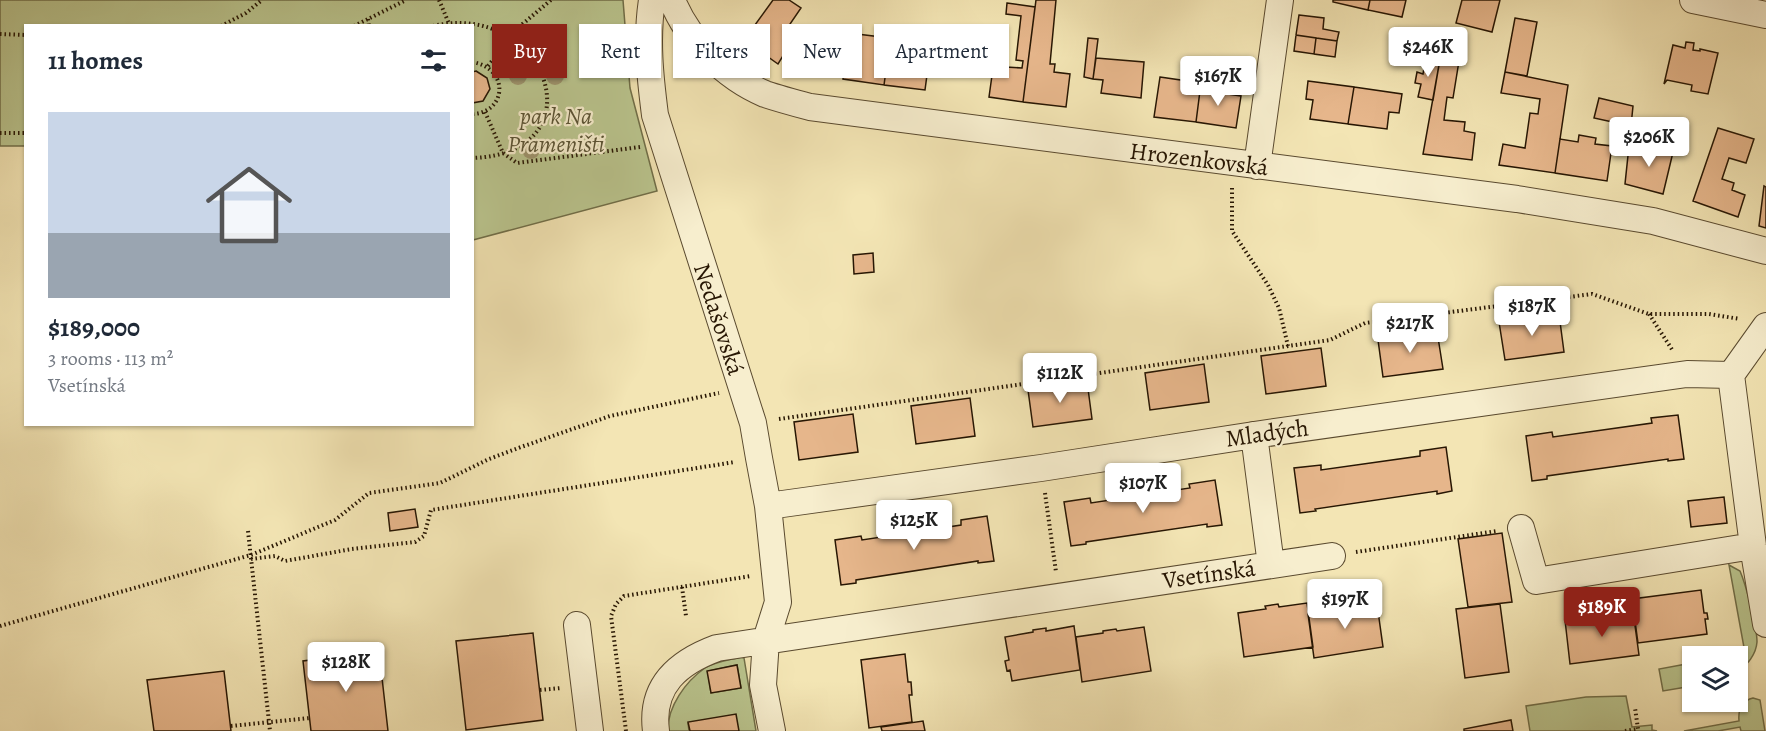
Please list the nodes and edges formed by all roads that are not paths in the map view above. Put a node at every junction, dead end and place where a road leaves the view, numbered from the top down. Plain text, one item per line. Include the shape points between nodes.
1 (652, 0) edge
2 (672, 0) edge
3 (1280, 0) edge
4 (1693, 0) edge
5 (1766, 15) edge
6 (1257, 166) junction
7 (1766, 251) edge
8 (1754, 322) edge
9 (1731, 375) junction
10 (1254, 435) junction
11 (768, 506) junction
12 (1521, 528) road end
13 (1753, 546) junction
14 (1332, 556) road end
15 (1271, 565) junction
16 (1766, 624) edge
17 (578, 625) dead end
18 (766, 640) junction
19 (590, 731) edge
20 (656, 731) edge
21 (771, 731) edge

1 - 11 street, Nedašovská via 649,68 655,115 753,423
2 - 6 street, Hrozenkovská via 698,42 729,73 788,101 868,116
3 - 6 street
4 - 5 street
6 - 7 street, Hrozenkovská via 1609,213
8 - 9 street
9 - 10 street, Mladých via 1688,374
9 - 13 street
10 - 11 street, Mladých
10 - 15 street
11 - 18 street, Nedašovská via 778,602
12 - 13 street via 1536,581
13 - 16 street
14 - 15 street, Vsetínská
15 - 18 street, Vsetínská
17 - 19 street
18 - 20 street via 717,648 680,666 662,691
18 - 21 street, Nedašovská via 764,685

